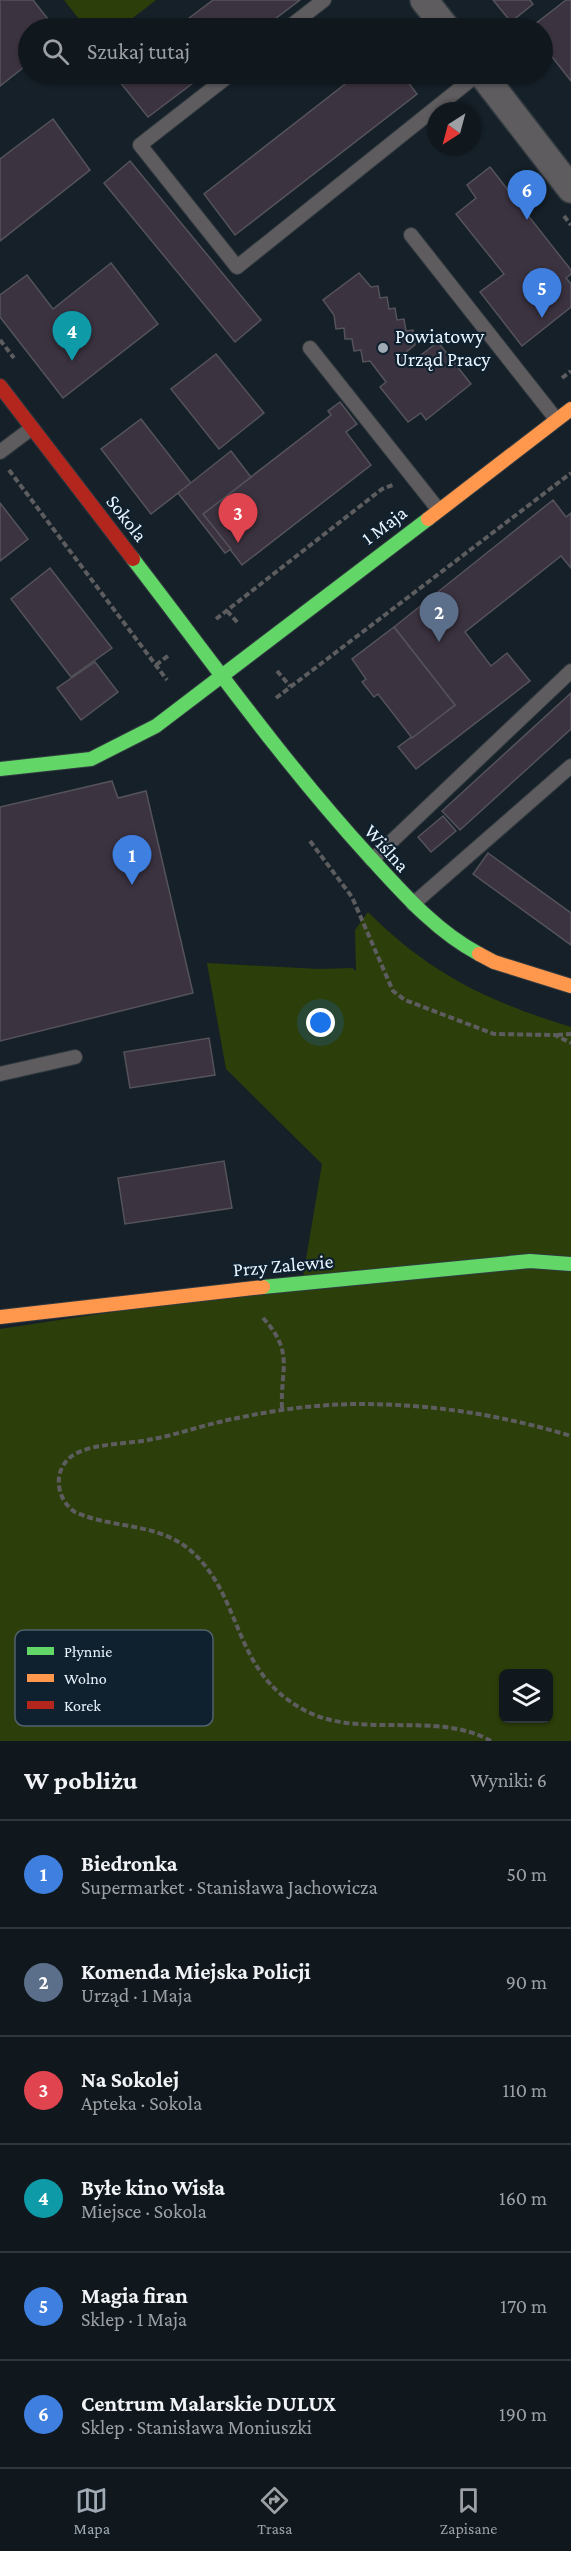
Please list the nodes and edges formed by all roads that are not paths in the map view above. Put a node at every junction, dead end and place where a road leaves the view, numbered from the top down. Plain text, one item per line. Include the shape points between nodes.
1 (324, 0) edge
2 (424, 0) edge
3 (301, 18) edge
4 (438, 18) edge
5 (218, 84) edge
6 (467, 84) edge
7 (488, 84) edge
8 (571, 189) edge
9 (411, 235) dead end
10 (310, 348) dead end
11 (0, 386) edge
12 (571, 409) edge
13 (556, 419) junction
14 (32, 428) junction
15 (0, 452) edge
16 (438, 509) junction
17 (571, 671) edge
18 (223, 674) junction
19 (571, 766) edge
20 (0, 769) edge
21 (372, 860) junction
22 (413, 904) junction
23 (571, 986) edge
24 (75, 1057) dead end
25 (0, 1074) edge
26 (571, 1264) edge
27 (0, 1317) edge

1 - 3 lane
2 - 4 street
5 - 6 lane via 140,145 237,267
7 - 8 street
9 - 13 lane
10 - 16 lane
11 - 14 street, Sokola
12 - 13 street, 1 Maja
13 - 16 street, 1 Maja
14 - 15 lane
14 - 18 street, Sokola
16 - 18 street, 1 Maja
17 - 21 lane
18 - 20 street, 1 Maja via 156,726 91,759
18 - 21 street, Wiślna via 322,805
19 - 22 lane
21 - 22 street, Wiślna
22 - 23 street, Wiślna via 462,945 494,962
24 - 25 lane
26 - 27 street, Przy Zalewie via 530,1261

